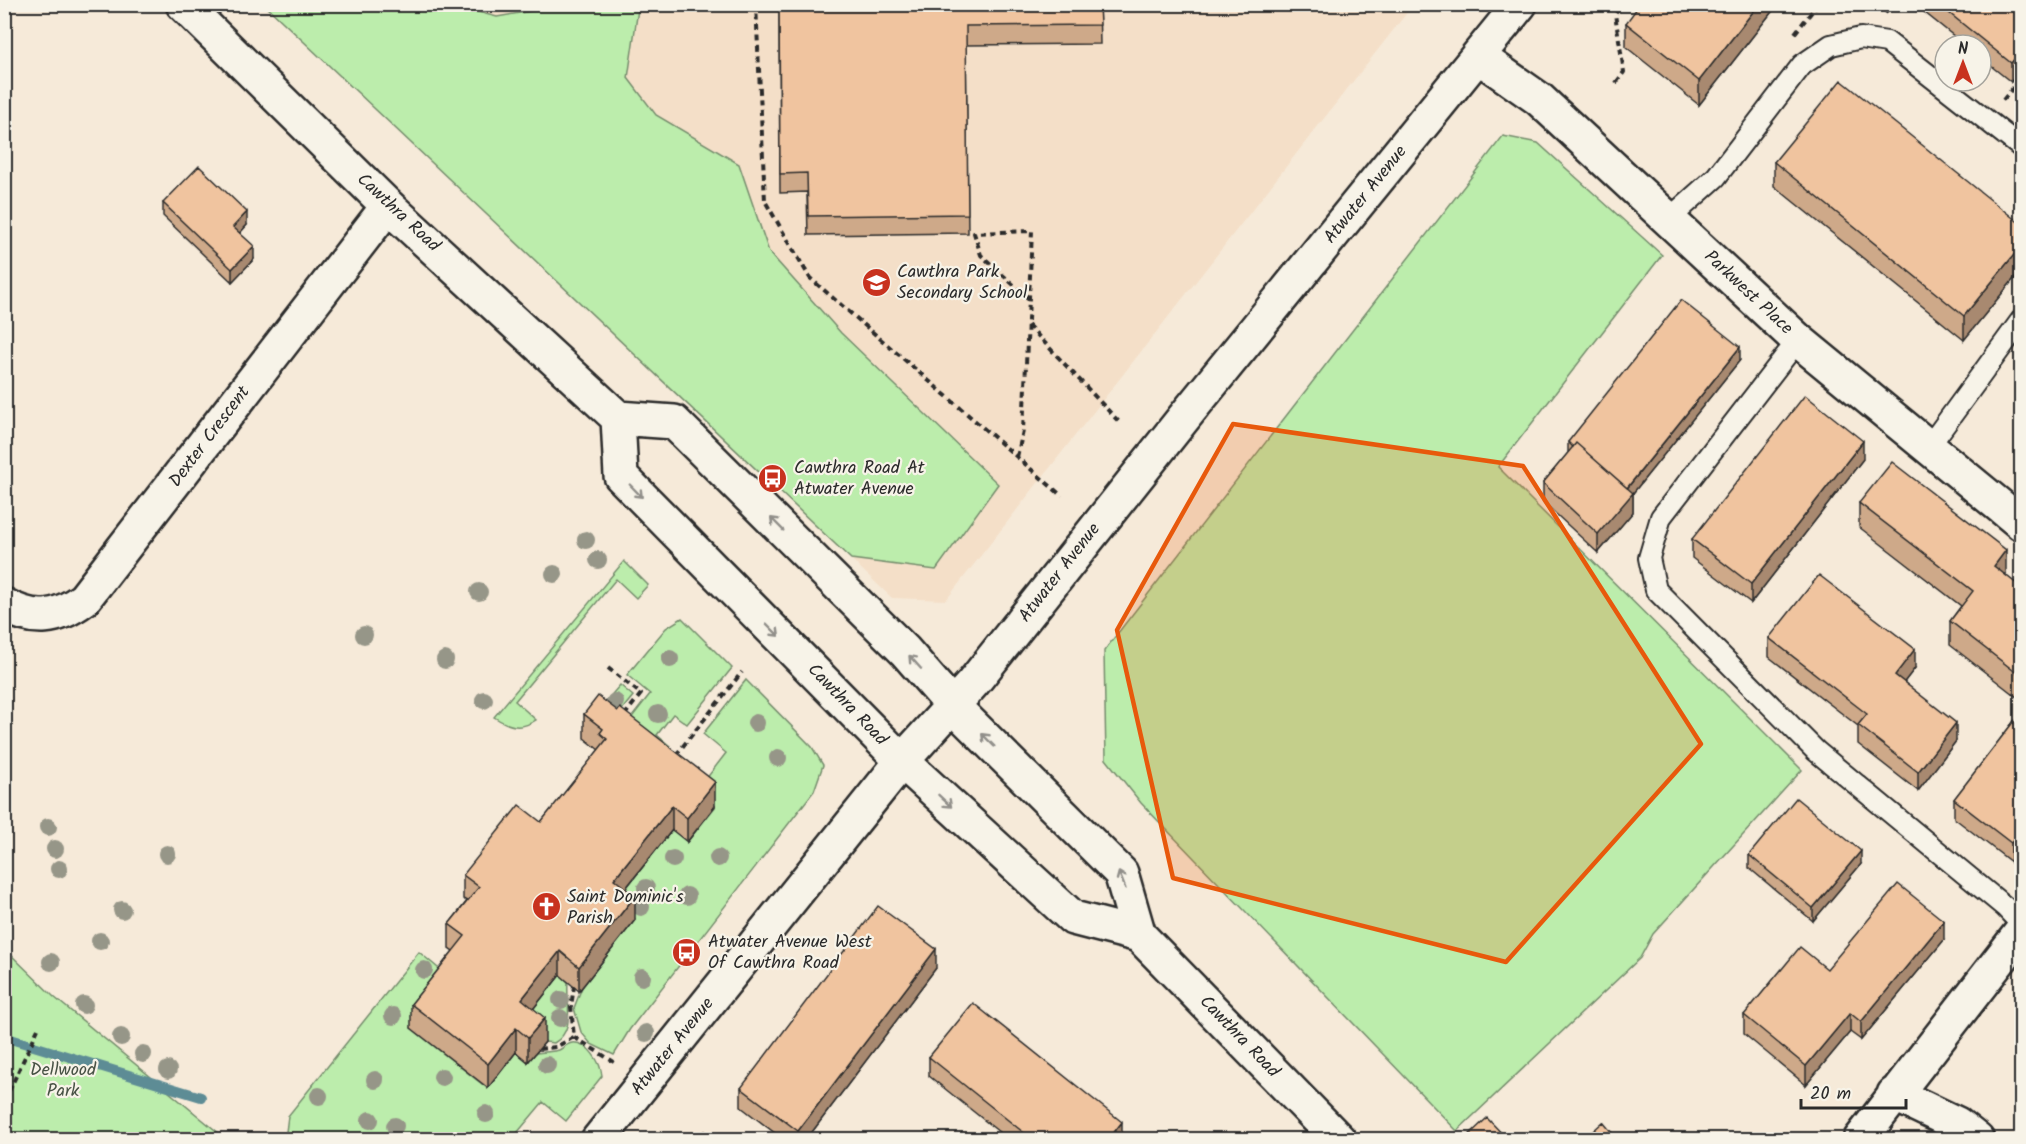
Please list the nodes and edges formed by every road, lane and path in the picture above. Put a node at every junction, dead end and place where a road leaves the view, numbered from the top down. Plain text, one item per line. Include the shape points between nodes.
1 (183, 4) edge
2 (756, 4) edge
3 (1520, 4) edge
4 (1622, 4) edge
5 (1479, 57) junction
6 (2022, 77) edge
7 (1616, 83) dead end
8 (2001, 103) dead end
9 (2022, 148) edge
10 (388, 206) junction
11 (1669, 219) junction
12 (1029, 299) junction
13 (2022, 320) edge
14 (1028, 325) junction
15 (1798, 340) junction
16 (618, 418) junction
17 (1120, 423) dead end
18 (1928, 449) junction
19 (1017, 457) junction
20 (1062, 496) dead end
21 (2022, 524) edge
22 (4, 605) edge
23 (608, 668) dead end
24 (742, 672) dead end
25 (953, 706) junction
26 (619, 722) edge
27 (902, 761) junction
28 (670, 762) edge
29 (2022, 925) edge
30 (2022, 931) edge
31 (1139, 935) junction
32 (574, 987) edge
33 (38, 1029) dead end
34 (574, 1038) junction
35 (539, 1049) edge
36 (614, 1062) dead end
37 (9, 1091) dead end
38 (1894, 1094) junction
39 (598, 1140) edge
40 (1339, 1140) edge
41 (1860, 1140) edge
42 (1977, 1140) edge

1 - 10 street, Cawthra Road
2 - 19 path via 765,201 810,278
3 - 5 street, Atwater Avenue
4 - 7 path via 1615,14 1624,72
5 - 11 street, Parkwest Place via 1539,99
5 - 25 street, Atwater Avenue
6 - 8 path
9 - 11 lane via 1887,42 1861,38 1831,45 1802,65 1716,177
10 - 16 street, Cawthra Road
10 - 22 street, Dexter Crescent via 84,599 68,611 51,616 28,616
11 - 15 street, Parkwest Place
12 - 12 path via 1032,231 974,233 981,255
12 - 14 path
13 - 18 lane
14 - 17 path
14 - 19 path via 1023,431
15 - 18 street, Parkwest Place
15 - 29 lane via 1661,518 1649,558 1656,590 1816,751
25 -> 16 street, Cawthra Road via 897,643 674,422
16 -> 27 street, Cawthra Road via 621,476
18 - 21 street, Parkwest Place
19 - 20 path
23 - 26 path via 641,694
24 - 28 path
25 - 27 street, Atwater Avenue
31 -> 25 street, Cawthra Road via 1121,873
27 -> 31 street, Cawthra Road via 1073,918
27 - 39 street, Atwater Avenue
30 - 38 street
31 - 40 street, Cawthra Road
32 - 34 path
33 - 37 path
34 - 35 path via 556,1047
34 - 36 path
38 - 41 street
38 - 42 street via 1957,1124

